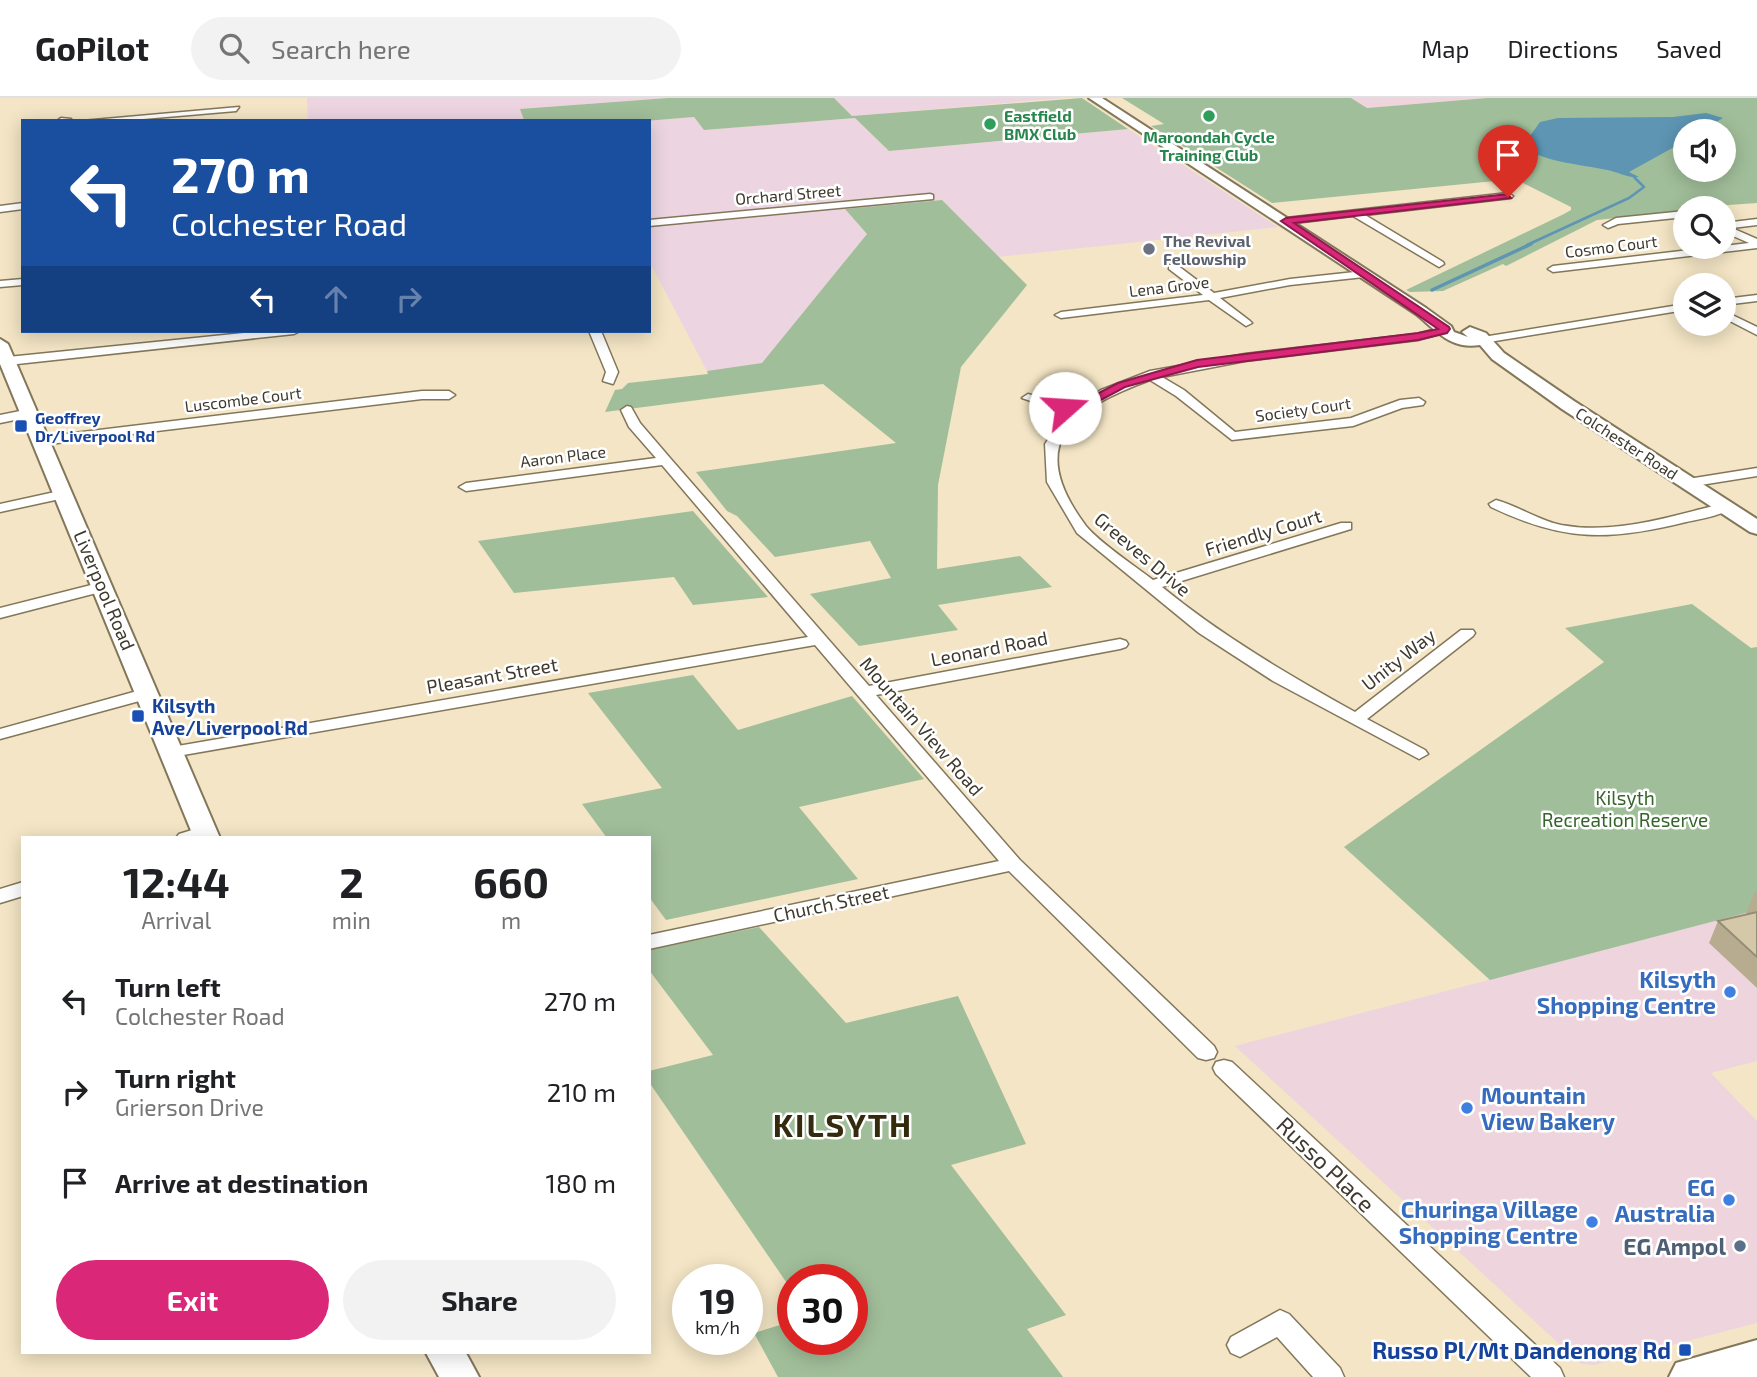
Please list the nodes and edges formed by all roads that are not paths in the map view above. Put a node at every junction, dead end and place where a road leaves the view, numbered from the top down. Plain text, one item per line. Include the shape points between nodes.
1 (238, 98) edge
2 (1094, 98) edge
3 (236, 109) junction
4 (111, 119) edge
5 (236, 119) edge
6 (930, 197) dead end
7 (1508, 197) dead end
8 (21, 206) edge
9 (0, 209) edge
10 (1356, 214) junction
11 (1673, 215) edge
12 (1286, 221) junction
13 (1757, 222) edge
14 (651, 223) edge
15 (1608, 225) dead end
16 (1736, 225) edge
17 (1736, 233) edge
18 (1757, 244) edge
19 (1453, 264) dead end
20 (1173, 267) dead end
21 (1553, 269) dead end
22 (1364, 274) junction
23 (21, 282) edge
24 (0, 284) edge
25 (1213, 297) junction
26 (1757, 298) edge
27 (1736, 301) edge
28 (1673, 309) edge
29 (1061, 315) dead end
30 (1736, 321) edge
31 (1246, 323) dead end
32 (1757, 332) edge
33 (266, 333) edge
34 (596, 333) edge
35 (1463, 335) junction
36 (4, 352) edge
37 (1150, 375) junction
38 (609, 381) dead end
39 (449, 396) dead end
40 (1028, 398) dead end
41 (1419, 402) dead end
42 (627, 410) dead end
43 (1073, 411) junction
44 (30, 413) junction
45 (0, 419) edge
46 (41, 441) junction
47 (665, 461) junction
48 (1757, 472) edge
49 (1688, 483) junction
50 (466, 486) dead end
51 (64, 494) junction
52 (1496, 504) dead end
53 (1725, 507) junction
54 (0, 508) edge
55 (1346, 526) dead end
56 (1757, 528) edge
57 (1150, 586) junction
58 (103, 587) junction
59 (0, 613) edge
60 (1467, 633) dead end
61 (819, 640) junction
62 (1121, 644) dead end
63 (865, 692) junction
64 (148, 693) junction
65 (1356, 719) junction
66 (0, 734) edge
67 (172, 752) junction
68 (1419, 754) dead end
69 (199, 836) edge
70 (1013, 864) junction
71 (21, 890) edge
72 (0, 896) edge
73 (651, 942) edge
74 (1215, 1060) joint
75 (1240, 1345) dead end
76 (1757, 1359) edge
77 (1330, 1377) edge
78 (1550, 1377) edge
79 (1691, 1377) edge

1 - 3 street
2 - 12 main road, Colchester Road
3 - 4 street
3 - 5 street
6 - 14 street, Orchard Street
7 - 10 street
8 - 9 street
10 - 12 street
10 - 19 street via 1439,266
11 - 15 street
12 - 22 main road, Colchester Road
13 - 16 street
17 - 18 street
18 - 21 street, Cosmo Court
20 - 25 street
22 - 25 street, Lena Grove
22 - 35 main road, Colchester Road
23 - 24 street
25 - 29 street, Lena Grove
25 - 31 street
26 - 27 street
28 - 35 street, Greeves Drive via 1506,335
30 - 32 street
33 - 36 street
34 - 38 street via 612,372
35 - 37 street, Greeves Drive via 1197,364
35 - 49 main road, Colchester Road
36 - 44 main road, Liverpool Road
37 - 41 street, Society Court via 1180,393 1237,441 1353,422 1400,404
37 - 43 street, Greeves Drive
39 - 46 street, Luscombe Court via 422,395
40 - 43 street
42 - 47 street, Mountain View Road
43 - 57 street, Greeves Drive via 1053,443 1049,468 1054,488 1082,530
44 - 45 street
44 - 46 main road, Liverpool Road
46 - 51 main road, Liverpool Road
47 - 50 street, Aaron Place
47 - 61 street, Mountain View Road
48 - 49 street
49 - 53 main road, Colchester Road
51 - 54 street
51 - 58 main road, Liverpool Road
52 - 53 street via 1545,525 1586,531 1665,521
53 - 56 main road, Colchester Road
55 - 57 street, Friendly Court
57 - 65 street, Greeves Drive via 1205,630
58 - 59 street
58 - 64 main road, Liverpool Road
60 - 65 street, Unity Way
61 - 63 street, Mountain View Road
61 - 67 street, Pleasant Street
62 - 63 street, Leonard Road
63 - 70 street, Mountain View Road
64 - 66 street
64 - 67 main road, Liverpool Road
65 - 68 street, Greeves Drive
67 - 69 main road, Liverpool Road
70 - 73 street, Church Street
70 - 74 street, Mountain View Road
71 - 72 street
74 - 78 street, Russo Place
75 - 77 street via 1280,1322
76 - 79 main road

